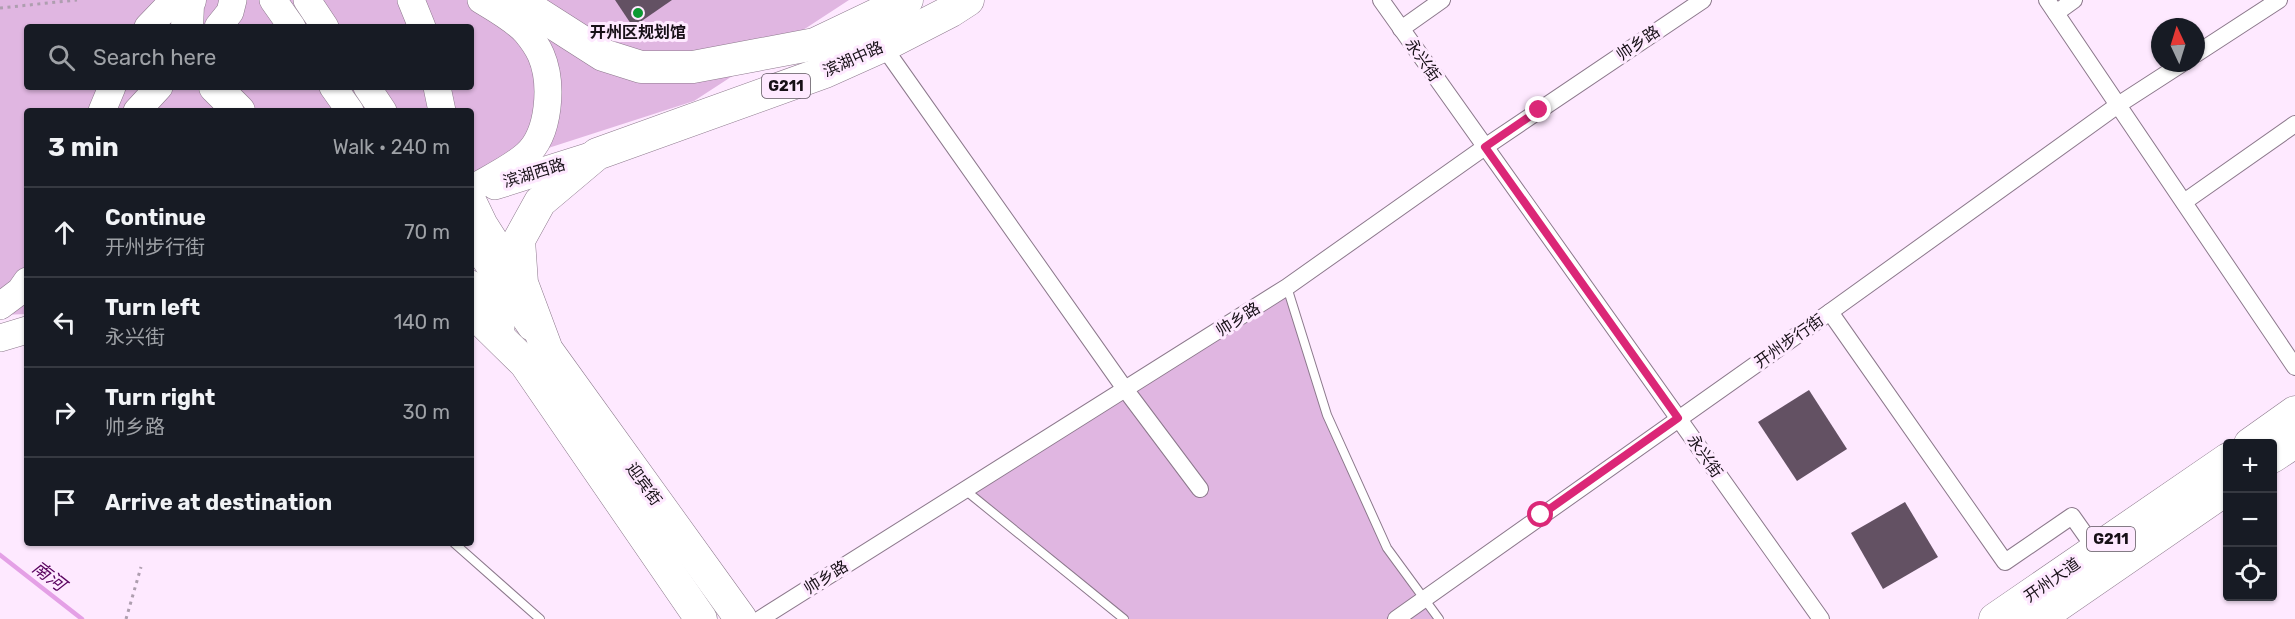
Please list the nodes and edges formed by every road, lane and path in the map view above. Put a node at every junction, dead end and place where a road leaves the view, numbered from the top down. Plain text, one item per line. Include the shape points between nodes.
1 (77, 0) edge
2 (174, 0) edge
3 (190, 0) edge
4 (233, 0) edge
5 (307, 0) edge
6 (411, 0) edge
7 (481, 0) edge
8 (517, 0) edge
9 (907, 0) edge
10 (968, 0) edge
11 (1381, 0) edge
12 (1442, 0) edge
13 (1703, 0) edge
14 (2074, 0) edge
15 (2279, 0) edge
16 (274, 1) edge
17 (2051, 6) edge
18 (0, 8) edge
19 (151, 24) edge
20 (187, 24) edge
21 (220, 24) edge
22 (290, 24) edge
23 (324, 24) edge
24 (421, 24) edge
25 (1401, 29) junction
26 (883, 46) junction
27 (2205, 48) edge
28 (2169, 72) edge
29 (111, 90) edge
30 (218, 90) edge
31 (335, 90) edge
32 (369, 90) edge
33 (438, 90) edge
34 (2118, 105) junction
35 (103, 108) edge
36 (236, 108) edge
37 (348, 108) edge
38 (381, 108) edge
39 (441, 108) edge
40 (2295, 124) edge
41 (1485, 147) junction
42 (597, 154) junction
43 (474, 191) edge
44 (474, 192) edge
45 (2184, 202) junction
46 (474, 212) edge
47 (477, 231) edge
48 (522, 283) junction
49 (24, 285) edge
50 (1287, 287) junction
51 (474, 288) edge
52 (0, 306) edge
53 (474, 312) edge
54 (1830, 312) junction
55 (24, 331) edge
56 (0, 338) edge
57 (24, 341) edge
58 (0, 345) edge
59 (536, 356) junction
60 (2295, 366) edge
61 (1125, 389) junction
62 (2295, 412) edge
63 (1678, 418) junction
64 (2257, 439) edge
65 (2295, 442) edge
66 (2277, 454) edge
67 (2223, 462) edge
68 (1200, 489) dead end
69 (966, 490) junction
70 (2223, 491) edge
71 (457, 546) edge
72 (2096, 549) junction
73 (141, 567) dead end
74 (1424, 599) junction
75 (695, 617) edge
76 (126, 619) edge
77 (540, 619) edge
78 (741, 619) edge
79 (760, 619) edge
80 (1124, 619) edge
81 (1396, 619) edge
82 (1440, 619) edge
83 (1821, 619) edge
84 (1995, 619) edge
85 (2038, 619) edge

1 - 18 path
2 - 19 main road
3 - 20 highway
4 - 21 main road
5 - 23 main road
6 - 24 main road
7 - 43 main road via 525,32 541,55 548,88 546,117 527,154
8 - 9 highway, 滨湖中路 / G211 via 603,55 641,67 693,68 815,44
10 - 26 highway, 滨湖中路 / G211
11 - 25 street, 永兴街
12 - 25 street
13 - 41 street, 帅乡路
14 - 17 street
15 - 27 street
16 - 22 main road
17 - 34 street
25 - 41 street, 永兴街
26 - 42 highway, 滨湖中路 / G211 via 825,72
26 - 61 street
28 - 34 street, 开州步行街
29 - 35 main road
30 - 36 highway
31 - 37 main road
32 - 38 main road
33 - 39 main road
34 - 45 street
34 - 54 street, 开州步行街
40 - 45 street
41 - 50 street, 帅乡路
41 - 63 street, 永兴街
42 - 44 main road, 滨湖西路
42 - 48 highway, G211 via 540,202 519,240
45 - 60 street
46 - 47 main road
47 - 48 main road
47 - 59 main road
48 - 59 highway, G211
49 - 52 main road
50 - 61 street, 帅乡路
50 - 74 lane via 1327,415 1387,548
51 - 59 main road
53 - 59 highway, G211
54 - 63 street, 开州步行街
54 - 72 street via 2005,562 2072,516
55 - 56 main road
57 - 58 main road
59 - 75 highway, 迎宾街 / G211
59 - 78 highway, 迎宾街 / G211
61 - 68 street
61 - 69 street, 帅乡路
62 - 64 highway
63 - 74 street, 开州步行街
63 - 83 street, 永兴街
65 - 66 highway
67 - 72 highway, 开州大道 / G211
69 - 79 street, 帅乡路
69 - 80 lane
70 - 85 highway, 开州大道 / G211
71 - 77 lane
72 - 84 highway, 开州大道 / G211
73 - 76 path
74 - 81 street, 开州步行街
74 - 82 lane

